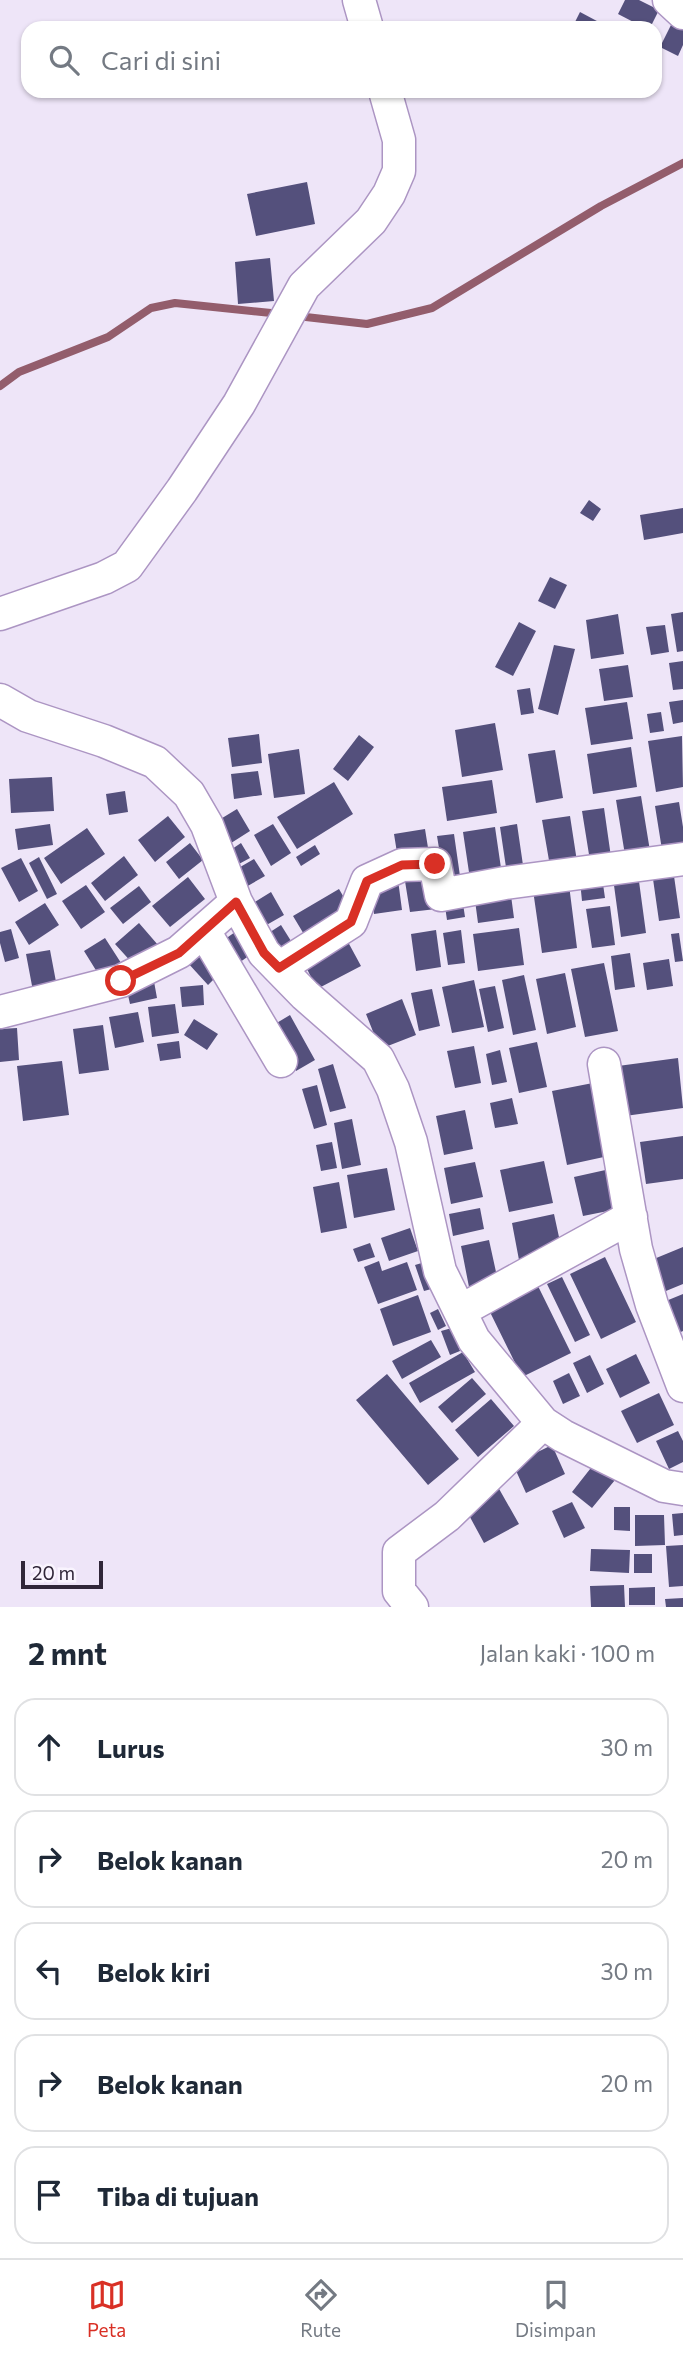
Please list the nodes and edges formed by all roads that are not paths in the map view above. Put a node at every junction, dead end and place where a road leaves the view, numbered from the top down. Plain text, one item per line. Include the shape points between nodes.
1 (359, 0) edge
2 (669, 0) edge
3 (683, 13) edge
4 (365, 21) edge
5 (387, 98) edge
6 (0, 614) edge
7 (0, 700) edge
8 (683, 859) edge
9 (236, 902) junction
10 (204, 930) junction
11 (279, 968) junction
12 (0, 1012) edge
13 (281, 1061) dead end
14 (604, 1064) dead end
15 (631, 1217) junction
16 (460, 1311) junction
17 (683, 1386) edge
18 (543, 1423) junction
19 (683, 1489) edge
20 (412, 1607) edge

1 - 4 street
2 - 3 street
5 - 6 street via 399,141 399,171 389,194 371,221 304,286 239,404 127,566
7 - 9 street via 28,716 155,762 188,794 207,825
8 - 11 street via 441,895 435,864 402,865 367,881 351,922
9 - 10 street
9 - 11 street via 264,953
10 - 12 street via 179,953 121,981
10 - 13 street
11 - 16 street via 379,1059 411,1142 440,1271
14 - 15 street
15 - 16 street
15 - 17 street via 652,1305
16 - 18 street via 474,1340
18 - 19 street via 664,1486
18 - 20 street via 447,1516 399,1552 399,1591

